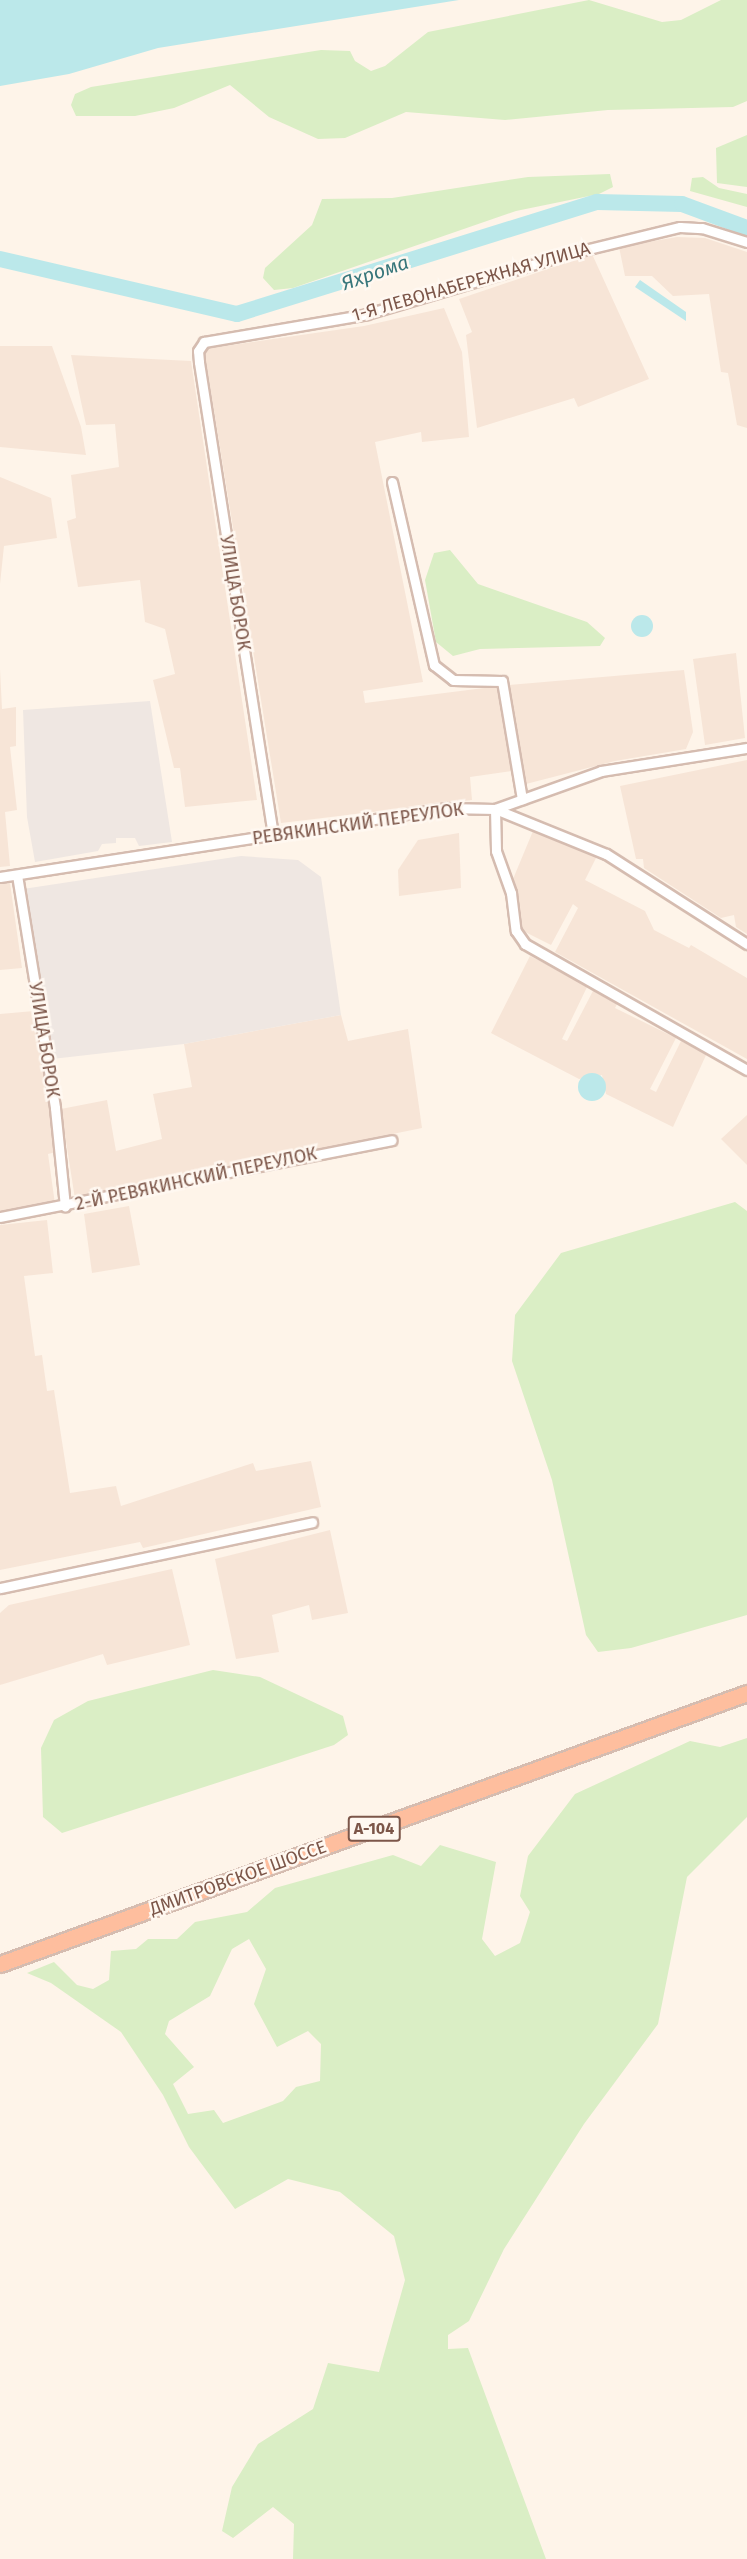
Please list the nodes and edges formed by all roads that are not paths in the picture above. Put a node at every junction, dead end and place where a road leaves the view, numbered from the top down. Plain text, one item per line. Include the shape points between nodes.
1 (747, 242) edge
2 (198, 351) joint
3 (392, 482) dead end
4 (747, 748) edge
5 (522, 799) junction
6 (495, 809) junction
7 (273, 835) junction
8 (16, 875) junction
9 (0, 878) edge
10 (747, 944) edge
11 (747, 1070) edge
12 (391, 1140) dead end
13 (65, 1206) junction
14 (0, 1217) edge
15 (312, 1522) dead end
16 (0, 1588) edge
17 (747, 1693) edge
18 (0, 1964) edge

1 - 2 street, 1-Я ЛЕВОНАБЕРЕЖНАЯ УЛИЦА via 702,228 680,227 568,254 367,314 215,337
2 - 7 street, УЛИЦА БОРОК
3 - 5 street via 434,665 453,680 502,681
4 - 5 street, РЕВЯКИНСКИЙ ПЕРЕУЛОК via 601,771
5 - 6 street, РЕВЯКИНСКИЙ ПЕРЕУЛОК
6 - 7 street, РЕВЯКИНСКИЙ ПЕРЕУЛОК via 447,808
6 - 10 street via 606,854
6 - 11 street via 496,851 510,893 516,931 525,944
7 - 8 street, РЕВЯКИНСКИЙ ПЕРЕУЛОК
8 - 9 street, РЕВЯКИНСКИЙ ПЕРЕУЛОК
8 - 13 street, УЛИЦА БОРОК via 55,1108
12 - 13 street, 2-Й РЕВЯКИНСКИЙ ПЕРЕУЛОК
13 - 14 street, 2-Й РЕВЯКИНСКИЙ ПЕРЕУЛОК
15 - 16 street
17 - 18 highway, ДМИТРОВСКОЕ ШОССЕ / А-104

